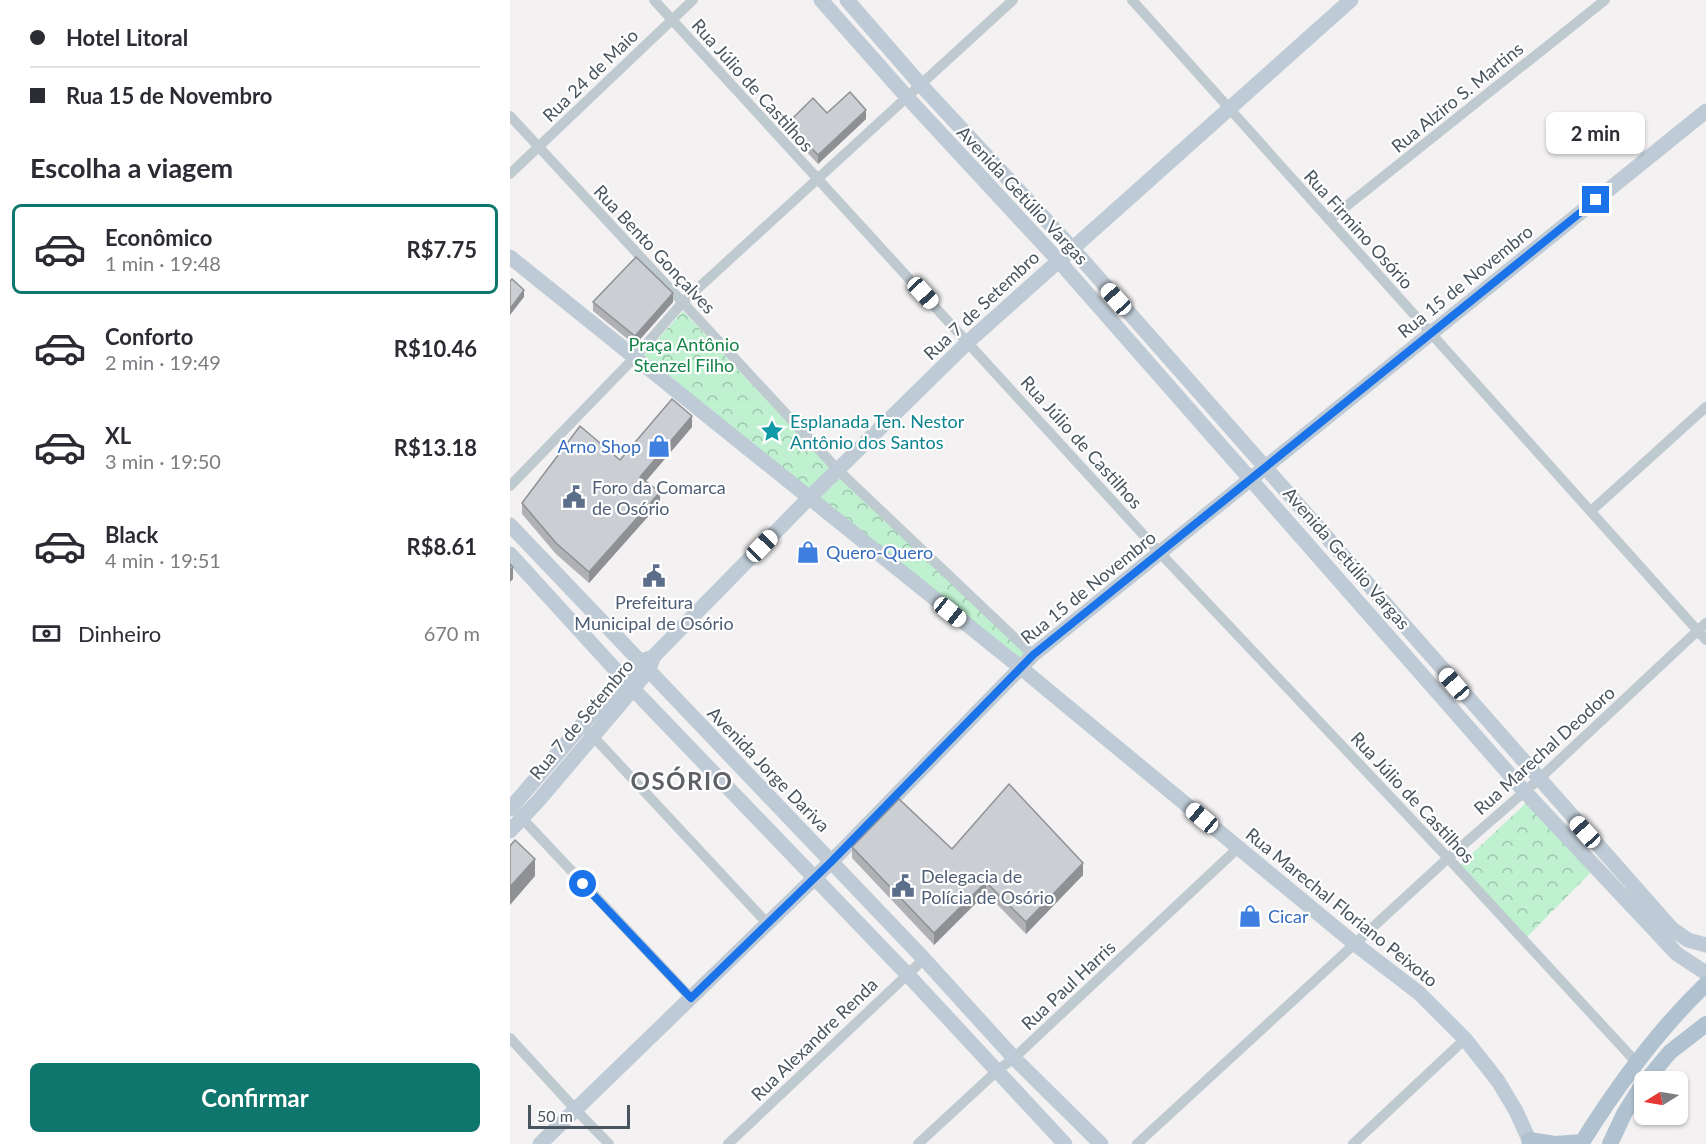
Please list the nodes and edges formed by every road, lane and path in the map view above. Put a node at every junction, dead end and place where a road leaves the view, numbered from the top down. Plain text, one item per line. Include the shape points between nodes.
1 (654, 0) edge
2 (693, 0) edge
3 (821, 0) edge
4 (1013, 0) edge
5 (1132, 0) edge
6 (1351, 0) edge
7 (1605, 0) edge
8 (848, 1) edge
9 (835, 15) junction
10 (672, 19) junction
11 (920, 84) junction
12 (906, 96) junction
13 (1230, 110) junction
14 (1706, 111) edge
15 (510, 117) edge
16 (963, 131) junction
17 (951, 145) junction
18 (539, 148) junction
19 (510, 174) edge
20 (816, 179) junction
21 (1329, 220) junction
22 (1071, 248) junction
23 (510, 257) edge
24 (1058, 260) junction
25 (683, 302) junction
26 (1432, 334) junction
27 (969, 341) junction
28 (635, 357) junction
29 (1706, 407) edge
30 (1265, 467) junction
31 (839, 471) junction
32 (1251, 478) junction
33 (510, 486) edge
34 (809, 498) junction
35 (1591, 511) junction
36 (510, 525) edge
37 (510, 554) edge
38 (1161, 554) junction
39 (1702, 627) edge
40 (1413, 637) junction
41 (1706, 640) edge
42 (1400, 650) junction
43 (1033, 655) junction
44 (648, 663) junction
45 (1021, 668) junction
46 (629, 684) junction
47 (582, 725) junction
48 (1496, 730) junction
49 (593, 736) junction
50 (1482, 743) junction
51 (1539, 780) junction
52 (1525, 792) junction
53 (513, 810) edge
54 (510, 831) edge
55 (1238, 848) junction
56 (1448, 858) junction
57 (831, 862) junction
58 (815, 878) junction
59 (1626, 890) junction
60 (767, 923) junction
61 (1355, 944) junction
62 (1706, 945) edge
63 (924, 959) junction
64 (1706, 973) edge
65 (908, 974) junction
66 (1706, 984) edge
67 (691, 998) junction
68 (1706, 1024) edge
69 (510, 1038) edge
70 (1466, 1039) junction
71 (1014, 1058) junction
72 (1636, 1062) junction
73 (998, 1070) junction
74 (1654, 1071) edge
75 (1634, 1098) edge
76 (576, 1110) junction
77 (1359, 1142) edge
78 (1530, 1142) edge
79 (1581, 1143) edge
80 (540, 1144) edge
81 (609, 1144) edge
82 (728, 1144) edge
83 (918, 1144) edge
84 (1065, 1144) edge
85 (1101, 1144) edge
86 (1137, 1144) edge
87 (1610, 1144) edge

1 - 10 street, Rua Júlio de Castilhos
2 - 10 street, Rua 24 de Maio
3 - 9 main road, Avenida Getúlio Vargas
4 - 11 street
5 - 13 street, Rua Firmino Osório
6 - 13 main road, Rua 7 de Setembro
7 - 21 street, Rua Alziro S. Martins
8 - 9 main road
8 - 11 main road, Avenida Getúlio Vargas
9 - 12 main road, Avenida Getúlio Vargas
10 - 18 street, Rua 24 de Maio
10 - 20 street, Rua Júlio de Castilhos
11 - 12 street
11 - 16 main road, Avenida Getúlio Vargas
12 - 17 main road, Avenida Getúlio Vargas
12 - 20 street
13 - 21 street, Rua Firmino Osório
13 - 22 main road, Rua 7 de Setembro
14 - 26 main road, Rua 15 de Novembro
15 - 18 street, Rua Bento Gonçalves
16 - 17 main road
16 - 22 main road, Avenida Getúlio Vargas
17 - 24 main road, Avenida Getúlio Vargas
18 - 19 street, Rua 24 de Maio
18 - 25 street, Rua Bento Gonçalves
20 - 25 street
20 - 27 street, Rua Júlio de Castilhos
21 - 26 street, Rua Firmino Osório
22 - 24 main road, Rua 7 de Setembro
22 - 30 main road, Avenida Getúlio Vargas
23 - 28 main road, Rua Marechal Floriano Peixoto
24 - 27 main road, Rua 7 de Setembro
24 - 32 main road, Avenida Getúlio Vargas
25 - 28 street
25 - 31 street, Rua Bento Gonçalves
26 - 30 main road, Rua 15 de Novembro
26 - 35 street, Rua Firmino Osório
27 - 31 main road, Rua 7 de Setembro
27 - 38 street, Rua Júlio de Castilhos
28 - 33 street
28 - 34 main road, Rua Marechal Floriano Peixoto
29 - 35 street
30 - 32 main road, Rua 15 de Novembro
30 - 40 main road, Avenida Getúlio Vargas
31 - 34 main road, Rua 7 de Setembro
31 - 43 street, Rua Bento Gonçalves
32 - 38 main road, Rua 15 de Novembro
32 - 42 main road, Avenida Getúlio Vargas
34 - 44 main road, Rua 7 de Setembro
34 - 45 main road, Rua Marechal Floriano Peixoto
35 - 39 street, Rua Firmino Osório
36 - 44 main road, Avenida Jorge Dariva
37 - 46 main road
38 - 43 main road, Rua 15 de Novembro
38 - 56 street, Rua Júlio de Castilhos
39 - 41 street, Rua Firmino Osório
39 - 51 street, Rua Marechal Deodoro
40 - 42 main road
40 - 48 main road, Avenida Getúlio Vargas
42 - 50 main road, Avenida Getúlio Vargas
43 - 45 main road, Rua 15 de Novembro
44 - 46 main road, Rua 7 de Setembro
44 - 57 main road, Avenida Jorge Dariva
45 - 55 main road, Rua Marechal Floriano Peixoto
45 - 57 main road, Rua 15 de Novembro
46 - 47 main road, Rua 7 de Setembro
46 - 49 main road, Rua 7 de Setembro
46 - 58 main road
47 - 49 street
47 - 53 main road, Rua 7 de Setembro
48 - 50 main road
48 - 51 main road, Avenida Getúlio Vargas
49 - 53 main road, Rua 7 de Setembro via 539,800
49 - 60 street
50 - 52 main road, Avenida Getúlio Vargas
51 - 52 street, Rua Marechal Deodoro
51 - 59 main road, Avenida Getúlio Vargas
52 - 56 street, Rua Marechal Deodoro
52 - 59 main road, Avenida Getúlio Vargas
53 - 54 main road, Rua 7 de Setembro
53 - 67 street
55 - 61 main road, Rua Marechal Floriano Peixoto
55 - 71 street, Rua Paul Harris
56 - 61 street, Rua Marechal Deodoro
56 - 72 street, Rua Júlio de Castilhos
57 - 58 main road, Rua 15 de Novembro
57 - 63 main road, Avenida Jorge Dariva
58 - 60 main road, Rua 15 de Novembro
58 - 65 main road
59 - 62 main road, Avenida Getúlio Vargas via 1688,940
59 - 64 main road, Avenida Getúlio Vargas via 1677,954
60 - 67 main road, Rua 15 de Novembro
61 - 70 main road, Rua Marechal Floriano Peixoto via 1419,993
61 - 86 street, Rua Marechal Deodoro
63 - 65 street, Rua Alexandre Renda
63 - 71 main road, Avenida Jorge Dariva
65 - 73 main road
65 - 82 street, Rua Alexandre Renda
66 - 72 main road
67 - 76 main road, Rua 15 de Novembro
68 - 74 main road
69 - 76 street
70 - 77 street
70 - 78 main road, Rua Marechal Floriano Peixoto via 1498,1080
71 - 73 street, Rua Paul Harris
71 - 85 main road, Avenida Jorge Dariva
72 - 79 main road
73 - 83 street, Rua Paul Harris
73 - 84 main road
75 - 87 main road
76 - 80 main road, Rua 15 de Novembro
76 - 81 street
78 - 79 main road

